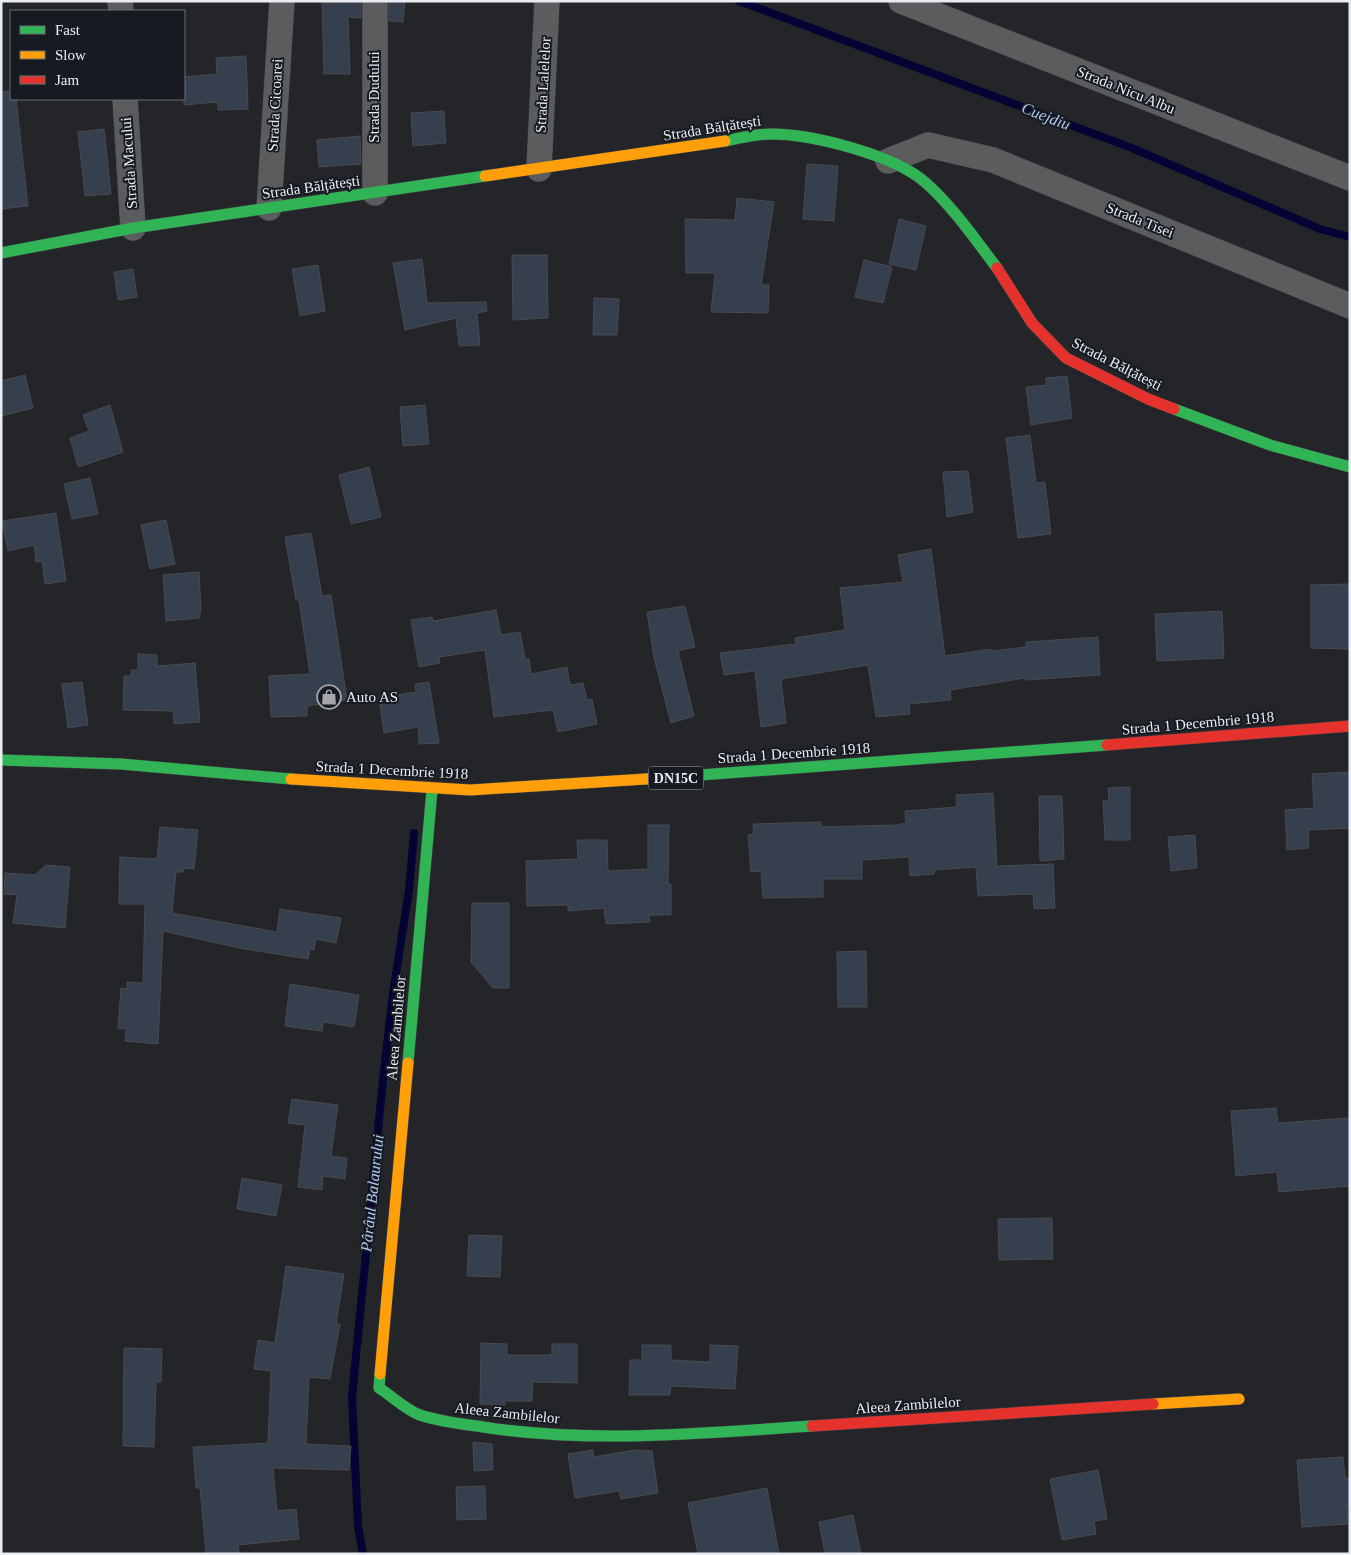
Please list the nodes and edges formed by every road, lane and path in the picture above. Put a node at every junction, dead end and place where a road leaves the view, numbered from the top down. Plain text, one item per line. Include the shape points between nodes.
1 (282, 1) edge
2 (375, 1) edge
3 (547, 1) edge
4 (901, 1) edge
5 (125, 100) edge
6 (888, 161) junction
7 (539, 169) junction
8 (1350, 178) edge
9 (375, 193) junction
10 (270, 208) junction
11 (133, 228) junction
12 (1, 253) edge
13 (1350, 306) edge
14 (1350, 467) edge
15 (1350, 726) edge
16 (1, 760) edge
17 (432, 790) junction
18 (1239, 1399) dead end

1 - 10 street, Strada Cicoarei
2 - 9 street, Strada Dudului
3 - 7 street, Strada Lalelelor
4 - 8 street, Strada Nicu Albu
5 - 11 street, Strada Macului
6 - 7 street, Strada Bălțătești via 829,142 770,134
6 - 13 street, Strada Tisei via 928,145 993,160
6 - 14 street, Strada Bălțătești via 925,182 965,226 1003,276 1032,323 1066,358 1148,399 1270,445
7 - 9 street, Strada Bălțătești
9 - 10 street, Strada Bălțătești
10 - 11 street, Strada Bălțătești
11 - 12 street, Strada Bălțătești
15 - 17 street, Strada 1 Decembrie 1918 / DN15C via 570,785
16 - 17 street, Strada 1 Decembrie 1918 / DN15C via 121,764
17 - 18 street, Aleea Zambilelor via 379,1388 392,1398 418,1414 442,1421 508,1431 655,1435

